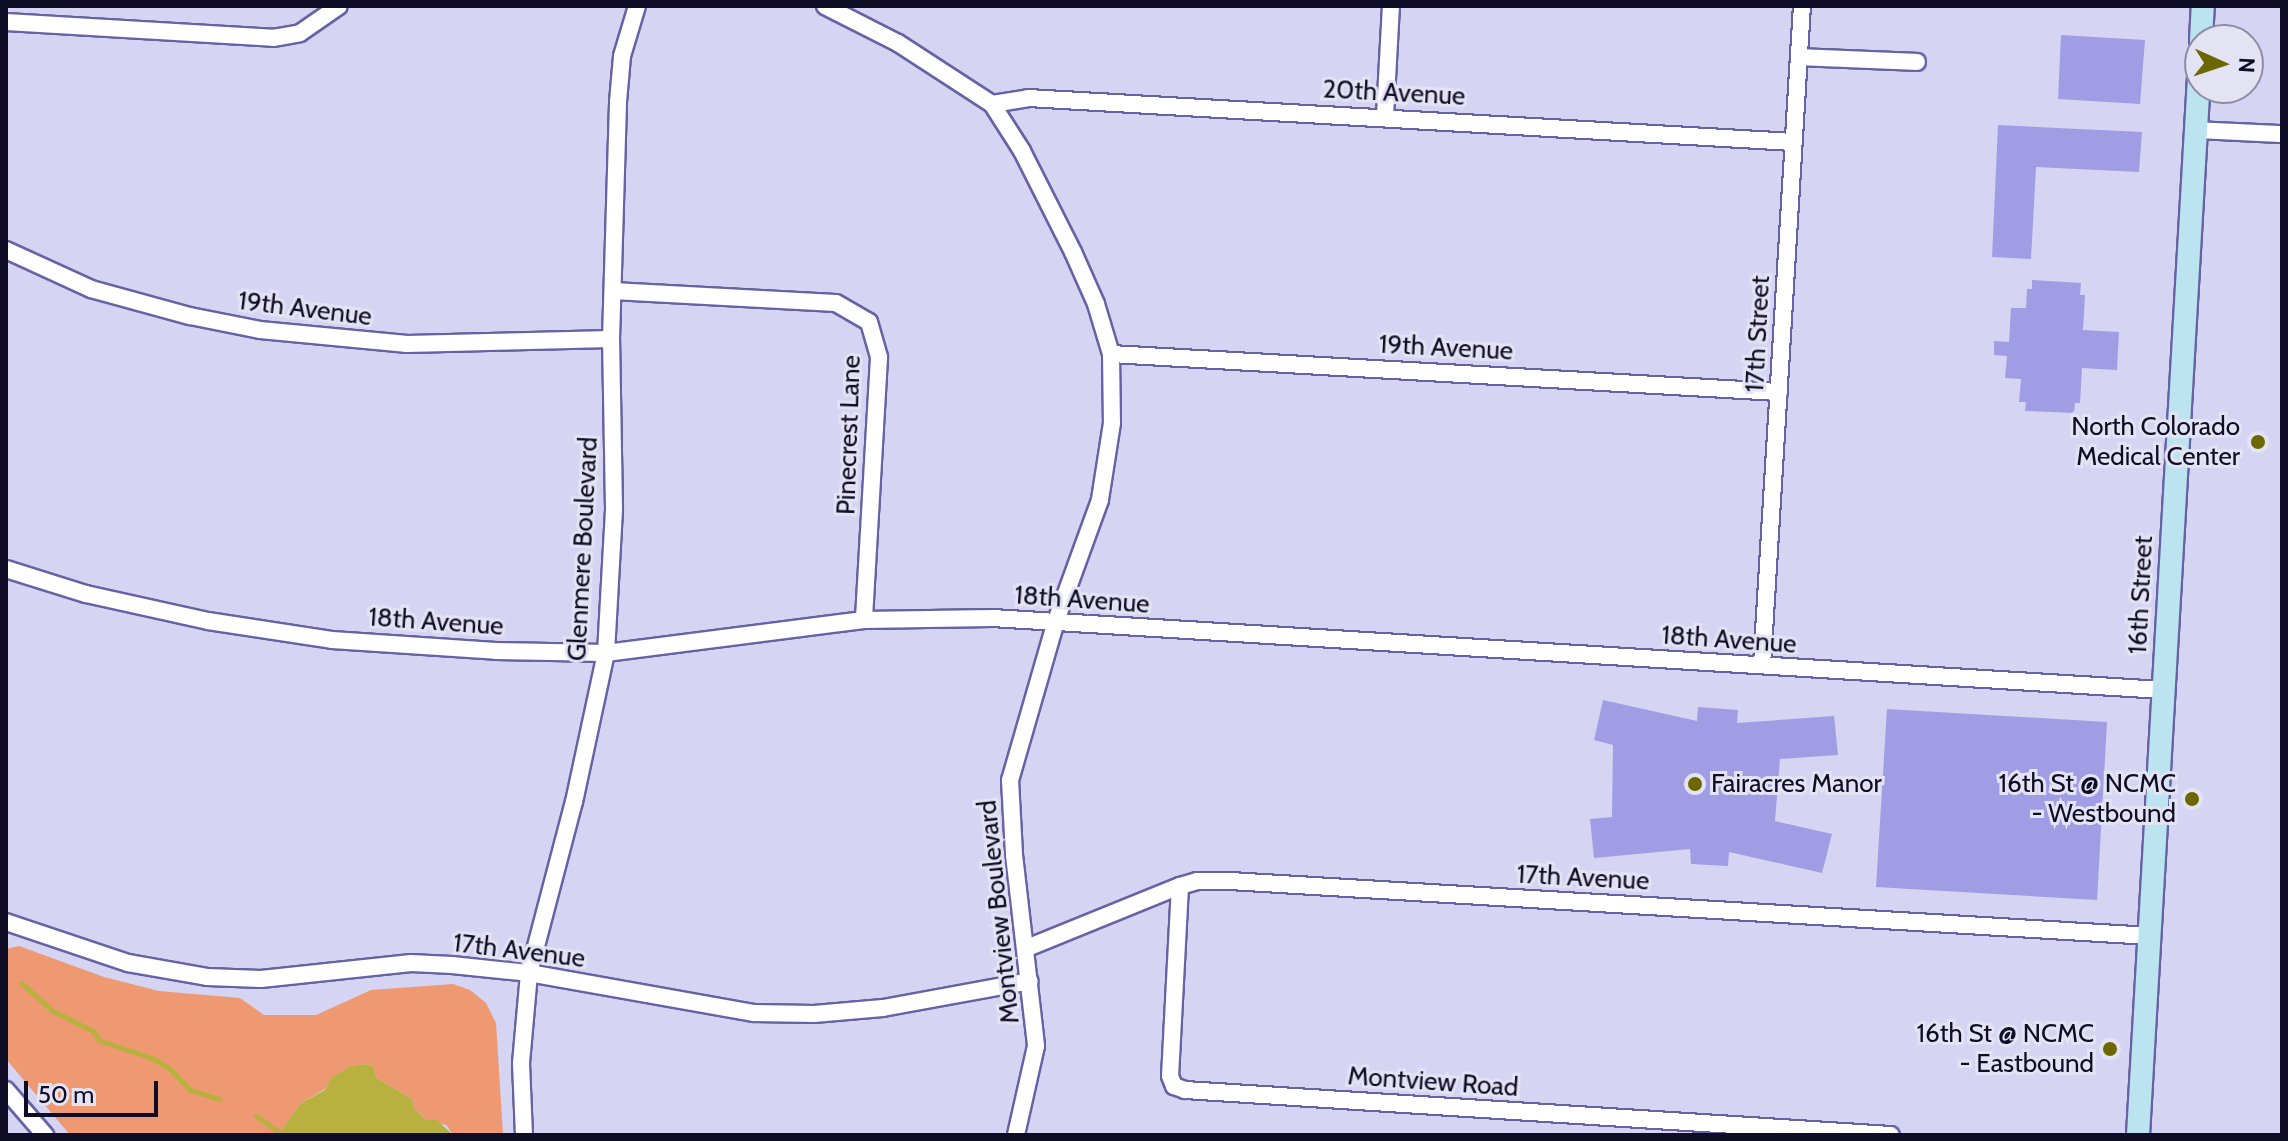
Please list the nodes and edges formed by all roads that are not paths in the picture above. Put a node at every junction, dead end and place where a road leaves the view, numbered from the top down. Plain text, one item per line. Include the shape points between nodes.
1 (339, 6) edge
2 (637, 6) edge
3 (825, 6) edge
4 (1391, 6) edge
5 (1802, 6) edge
6 (6, 22) edge
7 (1799, 57) junction
8 (1917, 62) dead end
9 (992, 104) junction
10 (2197, 104) edge
11 (1385, 116) junction
12 (2196, 130) junction
13 (2282, 134) edge
14 (1793, 142) junction
15 (6, 250) edge
16 (613, 291) junction
17 (611, 339) junction
18 (1111, 354) junction
19 (1779, 392) junction
20 (6, 569) edge
21 (864, 620) junction
22 (1056, 621) junction
23 (606, 653) junction
24 (1762, 665) junction
25 (2164, 690) junction
26 (1180, 886) junction
27 (6, 922) edge
28 (2149, 936) junction
29 (1027, 948) junction
30 (529, 973) junction
31 (1030, 981) junction
32 (6, 1090) edge
33 (45, 1135) edge
34 (524, 1135) edge
35 (1016, 1135) edge
36 (1891, 1135) edge
37 (2138, 1135) edge

1 - 6 street via 300,33 273,38
2 - 16 street, Glenmere Boulevard via 619,75
3 - 9 street, Montview Boulevard via 898,43
4 - 11 street
5 - 7 street, 17th Street
7 - 8 street
7 - 14 street, 17th Street
9 - 11 street, 20th Avenue via 1028,98
9 - 18 street, Montview Boulevard via 1073,252
10 - 12 main road, 16th Street
11 - 14 street, 20th Avenue
12 - 13 street
12 - 25 main road, 16th Street
14 - 19 street, 17th Street
15 - 17 street, 19th Avenue via 91,289 260,330 407,344
16 - 17 street, Glenmere Boulevard
16 - 21 street, Pinecrest Lane via 836,303 869,322 879,358
17 - 23 street, Glenmere Boulevard via 614,508
18 - 19 street, 19th Avenue
18 - 22 street, Montview Boulevard via 1107,464 1081,559
19 - 24 street, 17th Street
20 - 23 street, 18th Avenue via 86,594 208,621 332,640
21 - 22 street, 18th Avenue
21 - 23 street, 18th Avenue
22 - 24 street, 18th Avenue
22 - 29 street, Montview Boulevard via 1009,795
23 - 30 street, Glenmere Boulevard
24 - 25 street, 18th Avenue
25 - 28 main road, 16th Street
26 - 28 street, 17th Avenue via 1230,881
26 - 29 street, 17th Avenue
26 - 36 street, Montview Road via 1170,1076 1174,1086 1185,1090
27 - 30 street, 17th Avenue via 128,963 207,977 261,979 411,963
28 - 37 main road, 16th Street
29 - 31 street, Montview Boulevard
30 - 31 street, 17th Avenue via 754,1013 814,1014 883,1008
30 - 34 street, Glenmere Boulevard via 521,1063
31 - 35 street, Montview Boulevard via 1036,1046
32 - 33 street

